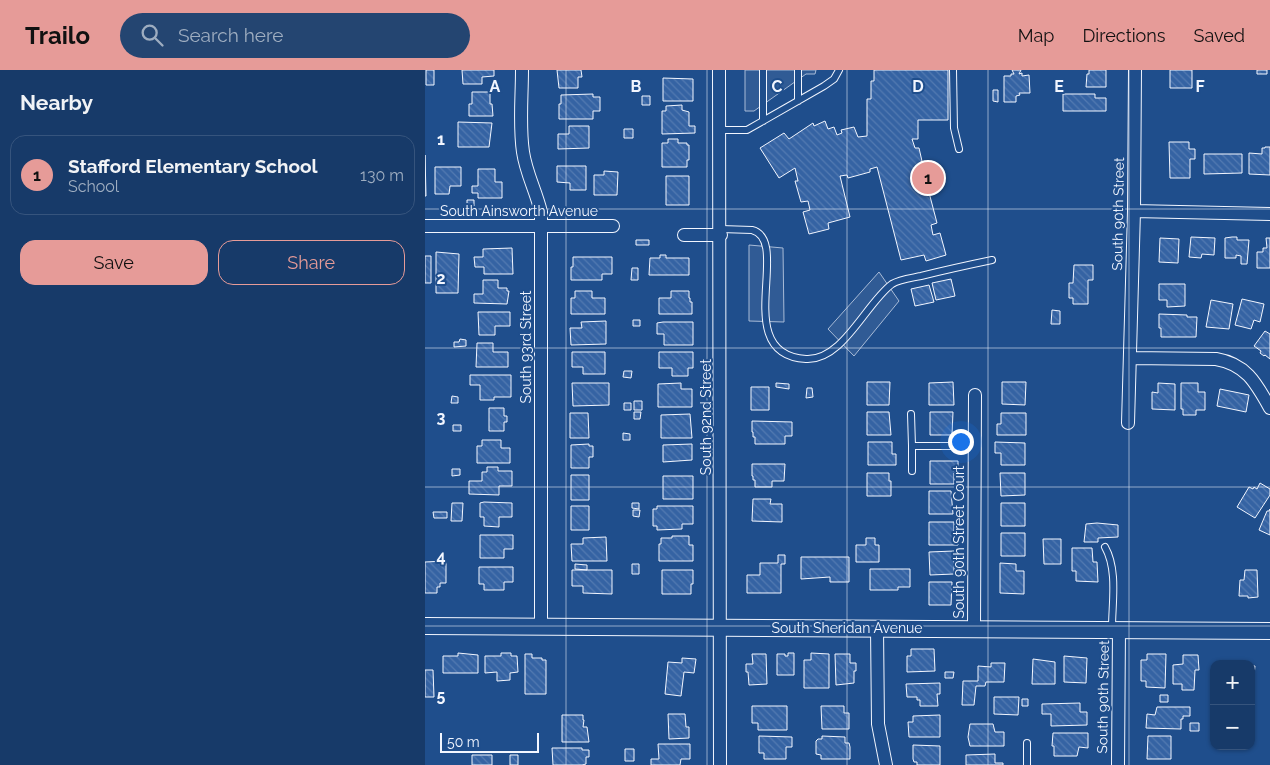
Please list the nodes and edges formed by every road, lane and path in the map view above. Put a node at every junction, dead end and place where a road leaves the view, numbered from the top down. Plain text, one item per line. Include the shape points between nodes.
1 (522, 70) edge
2 (719, 70) edge
3 (763, 70) edge
4 (798, 70) edge
5 (839, 70) edge
6 (953, 70) edge
7 (1135, 70) edge
8 (798, 101) junction
9 (763, 121) junction
10 (719, 130) junction
11 (959, 150) dead end
12 (1134, 211) junction
13 (1270, 214) edge
14 (425, 226) edge
15 (541, 226) junction
16 (613, 226) dead end
17 (721, 232) junction
18 (684, 235) dead end
19 (992, 260) dead end
20 (1130, 358) junction
21 (975, 395) dead end
22 (1270, 408) edge
23 (911, 414) dead end
24 (1128, 423) dead end
25 (912, 446) junction
26 (975, 446) junction
27 (912, 471) dead end
28 (1105, 547) dead end
29 (425, 626) edge
30 (541, 627) junction
31 (720, 628) junction
32 (877, 628) junction
33 (974, 629) junction
34 (1115, 630) junction
35 (1270, 630) edge
36 (1027, 744) dead end
37 (720, 765) edge
38 (886, 765) edge
39 (1027, 765) edge
40 (1118, 765) edge

1 - 15 street, South 93rd Street via 523,152 538,198
2 - 10 street, South 92nd Street
3 - 9 lane
4 - 8 lane
5 - 8 lane via 834,79
6 - 11 lane via 953,128
7 - 12 street, South 90th Street
8 - 9 lane
9 - 10 lane via 747,130
10 - 17 street, South 92nd Street
12 - 13 street
12 - 20 street, South 90th Street
14 - 15 street, South Ainsworth Avenue
15 - 16 street, South Ainsworth Avenue
15 - 30 street, South 93rd Street
17 - 18 street
17 - 19 lane via 752,230 763,236 767,249 767,331 782,351 807,360 823,356 835,348 894,283
17 - 31 street, South 92nd Street
20 - 22 street via 1229,361 1257,384
20 - 24 street, South 90th Street
21 - 26 street, South 90th Street Court
23 - 25 lane
25 - 26 lane
25 - 27 lane
26 - 33 street, South 90th Street Court
28 - 34 lane via 1111,560
29 - 30 street, South Sheridan Avenue
30 - 31 street, South Sheridan Avenue
31 - 32 street, South Sheridan Avenue
31 - 37 street, South 92nd Street
32 - 33 street, South Sheridan Avenue
32 - 38 street via 878,724
33 - 34 street, South Sheridan Avenue
34 - 35 street, South Sheridan Avenue
34 - 40 street, South 90th Street
36 - 39 lane

